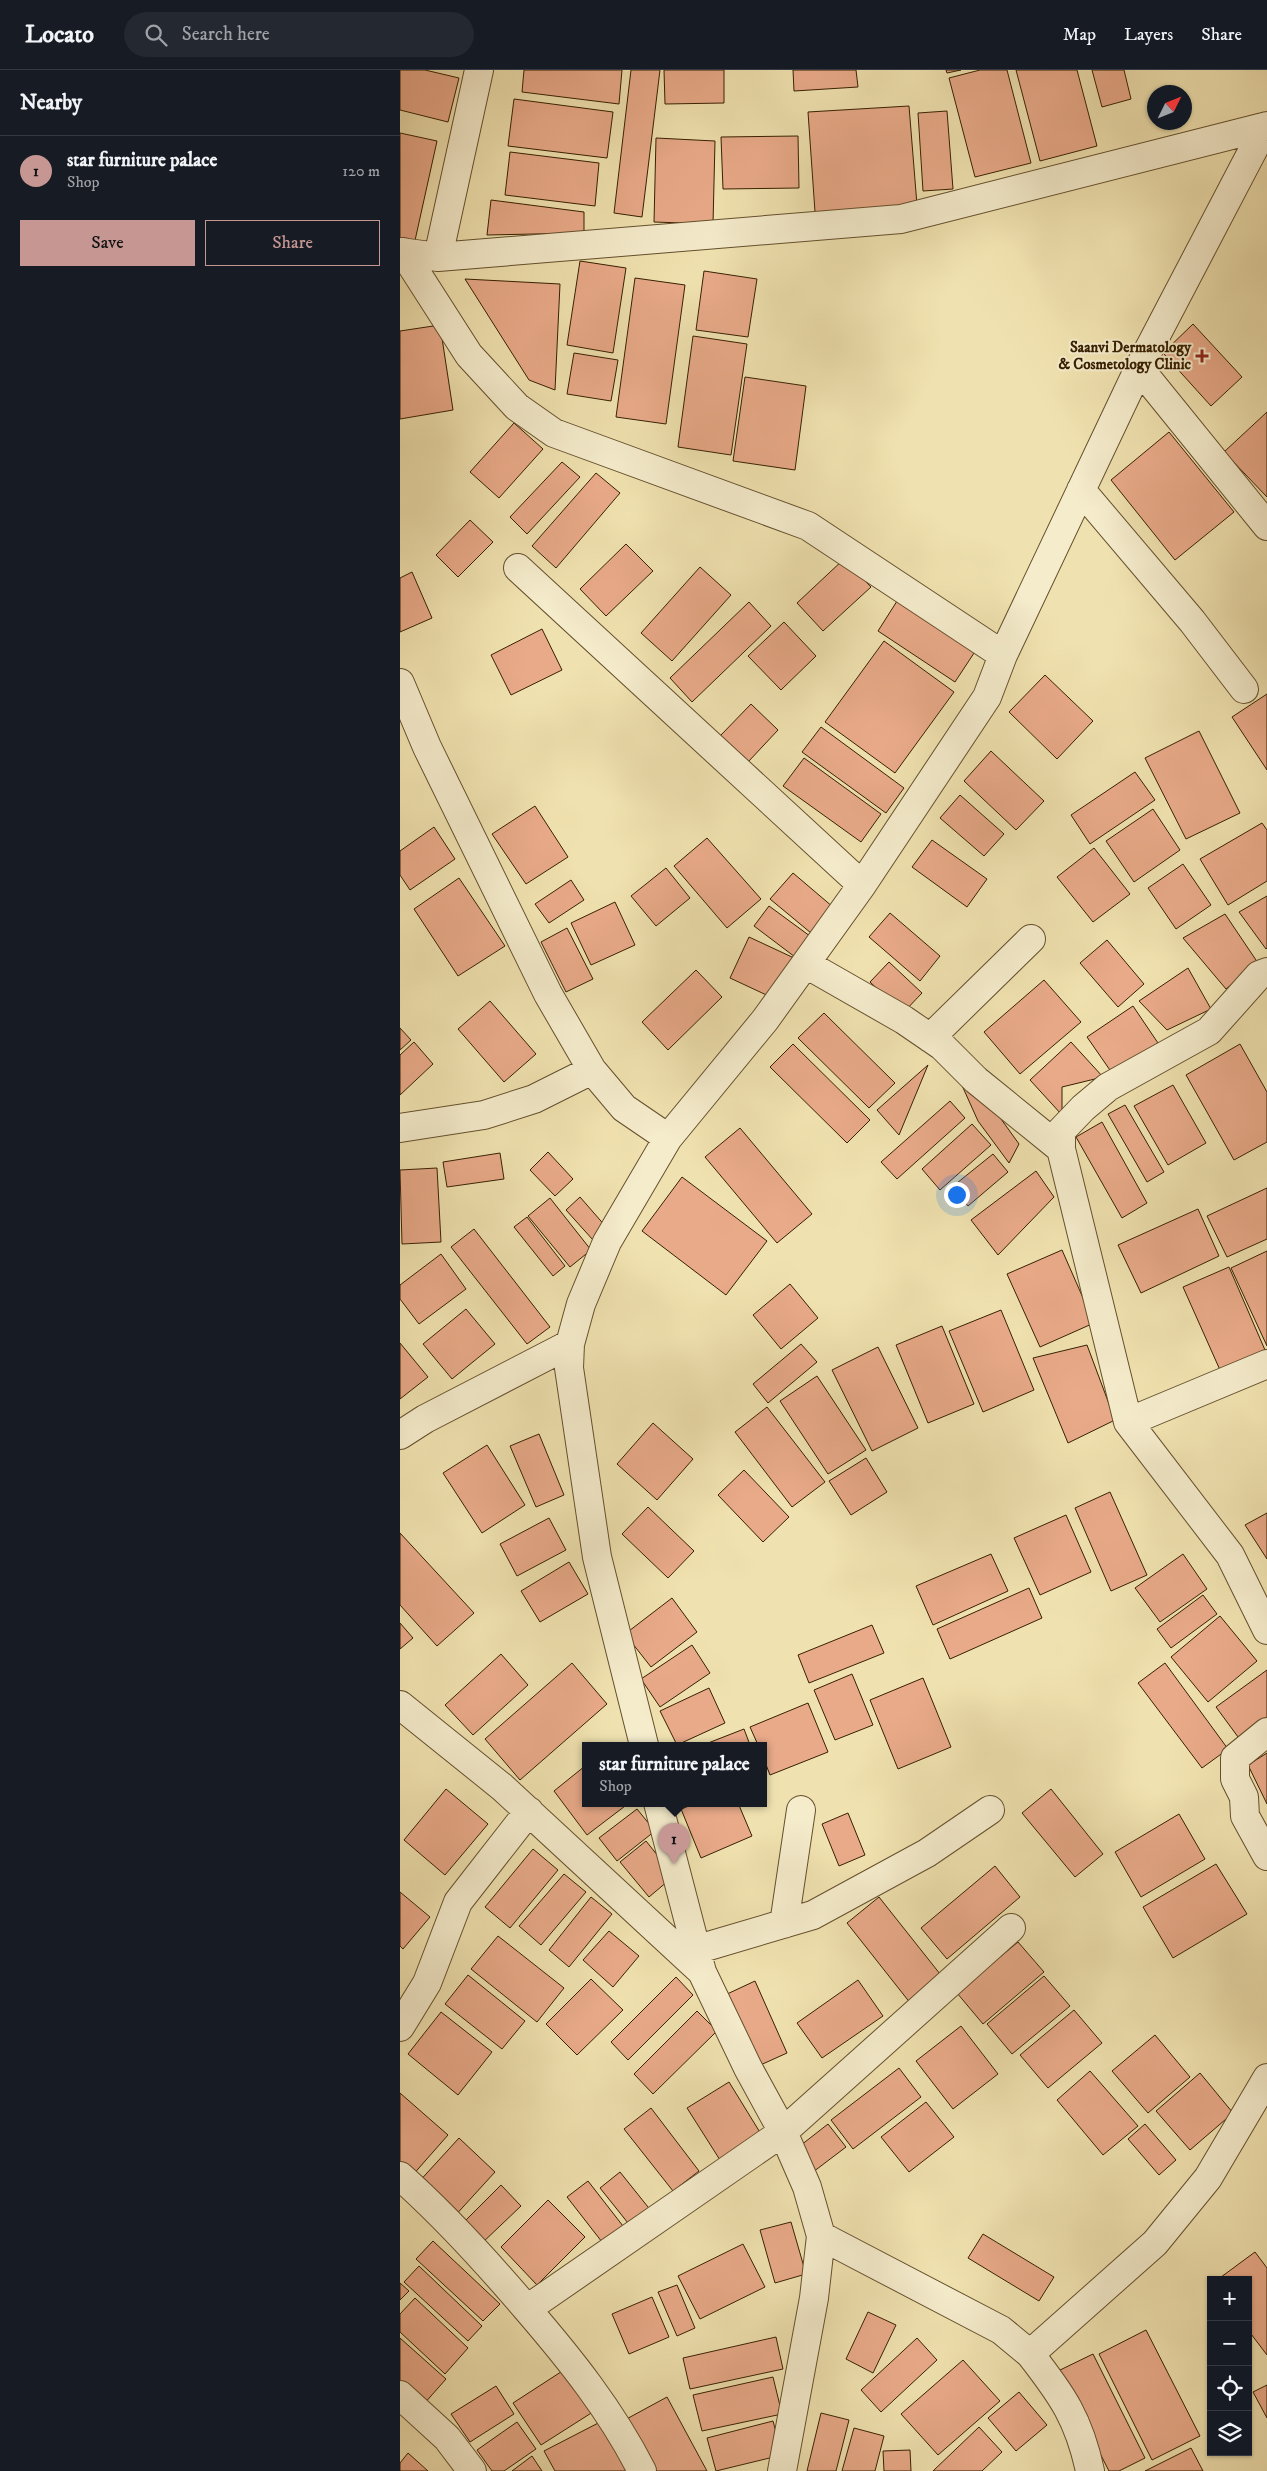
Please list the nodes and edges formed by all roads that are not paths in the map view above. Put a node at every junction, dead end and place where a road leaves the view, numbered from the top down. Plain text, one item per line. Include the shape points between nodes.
1 (480, 70) edge
2 (1266, 127) edge
3 (402, 252) edge
4 (438, 257) junction
5 (1139, 368) junction
6 (1081, 490) junction
7 (1267, 526) edge
8 (518, 568) dead end
9 (1003, 655) junction
10 (400, 683) edge
11 (1244, 690) dead end
12 (862, 885) junction
13 (1030, 939) dead end
14 (806, 964) junction
15 (1264, 981) edge
16 (930, 1038) junction
17 (592, 1070) junction
18 (400, 1128) edge
19 (668, 1138) junction
20 (1060, 1149) junction
21 (570, 1344) junction
22 (1267, 1364) edge
23 (1128, 1422) junction
24 (400, 1435) edge
25 (1267, 1630) edge
26 (400, 1705) edge
27 (1267, 1732) edge
28 (643, 1742) edge
29 (659, 1807) edge
30 (801, 1810) dead end
31 (990, 1810) dead end
32 (529, 1811) junction
33 (1267, 1856) edge
34 (784, 1924) junction
35 (1011, 1928) dead end
36 (699, 1961) junction
37 (400, 2027) edge
38 (1267, 2078) edge
39 (783, 2132) junction
40 (400, 2176) edge
41 (821, 2236) junction
42 (527, 2308) junction
43 (1030, 2354) junction
44 (400, 2395) edge
45 (472, 2471) edge
46 (642, 2471) edge
47 (782, 2471) edge
48 (1090, 2471) edge

1 - 4 street
2 - 4 street via 901,219
2 - 5 street
3 - 4 street
3 - 9 street via 470,355 517,407 554,433 808,526
5 - 6 street
5 - 7 street
6 - 9 street
6 - 11 street via 1192,621
8 - 12 street
9 - 12 street via 987,697
10 - 17 street via 427,747 543,985
12 - 14 street
13 - 16 street
14 - 16 street
14 - 19 street via 765,1020
15 - 20 street via 1209,1031 1108,1087 1061,1132
16 - 20 street
17 - 18 street via 534,1099 484,1115
17 - 19 street via 624,1108
19 - 21 street via 606,1242 581,1304
20 - 23 street
21 - 24 street via 476,1391
21 - 28 street via 569,1368 597,1557
22 - 23 street
23 - 25 street via 1230,1555
26 - 32 street
27 - 33 street via 1235,1758 1235,1779 1244,1797 1245,1816
29 - 36 street
30 - 34 street
31 - 34 street via 927,1853 868,1886 813,1915
32 - 36 street
32 - 37 street via 458,1902 426,1983
34 - 36 street
35 - 39 street
36 - 39 street via 748,2068
38 - 43 street via 1208,2178 1155,2243
39 - 41 street via 807,2187
39 - 42 street
40 - 42 street via 477,2250
41 - 43 street via 1001,2330
41 - 47 street via 814,2298
42 - 46 street via 622,2431
43 - 48 street via 1063,2397 1084,2441
44 - 45 street via 447,2438

